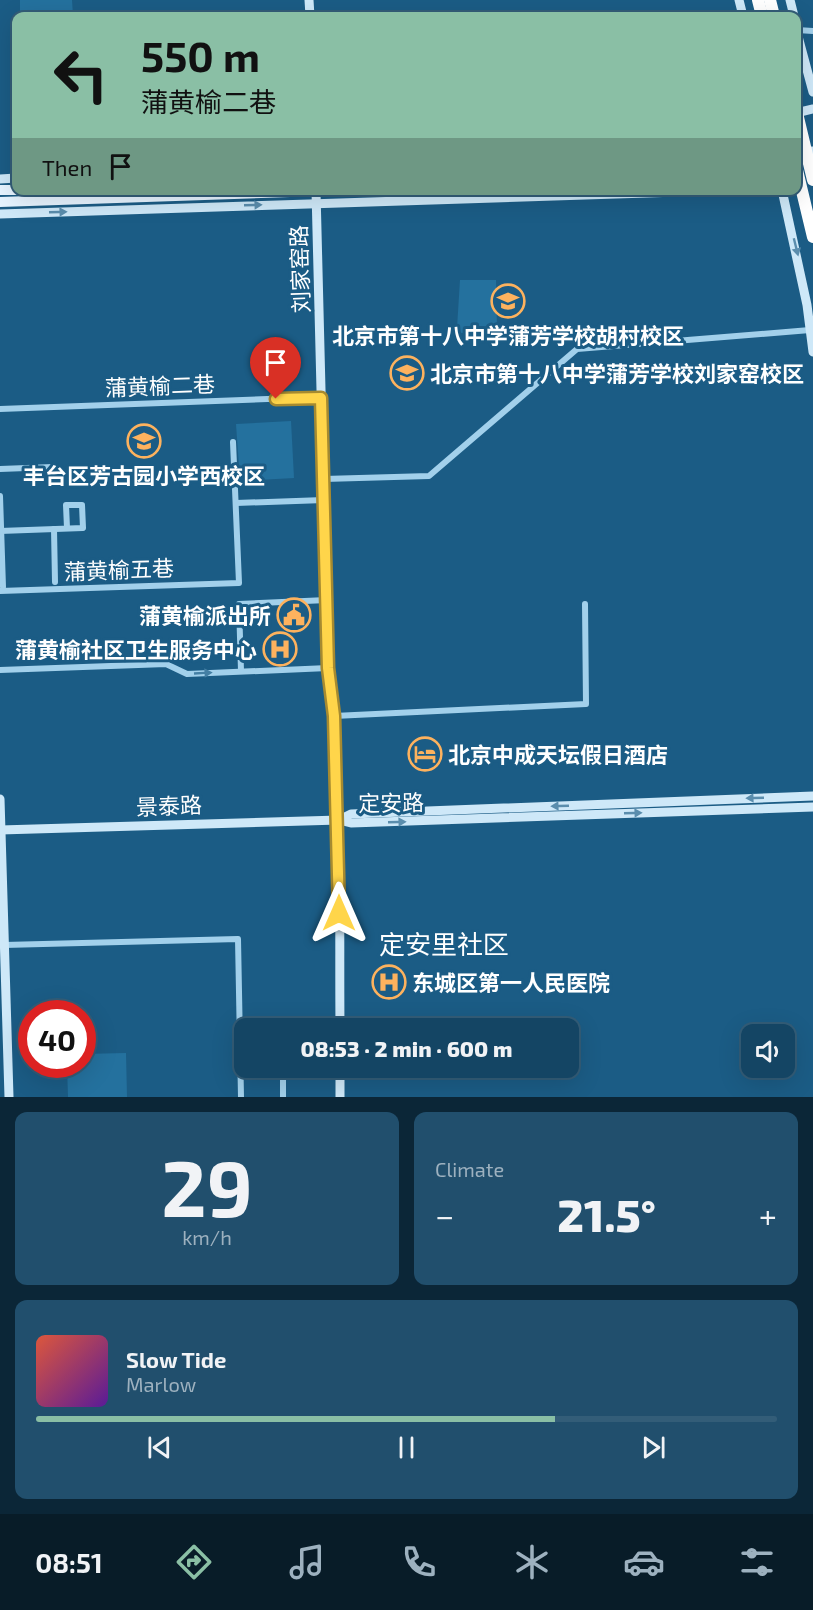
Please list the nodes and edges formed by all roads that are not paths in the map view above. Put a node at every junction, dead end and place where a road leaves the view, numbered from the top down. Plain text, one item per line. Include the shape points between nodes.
1 (801, 46) edge
2 (813, 92) edge
3 (801, 130) edge
4 (813, 180) edge
5 (801, 185) edge
6 (201, 195) edge
7 (316, 195) edge
8 (513, 195) edge
9 (783, 195) edge
10 (0, 202) edge
11 (316, 204) junction
12 (0, 214) edge
13 (813, 223) edge
14 (791, 228) junction
15 (813, 237) edge
16 (810, 330) junction
17 (813, 352) edge
18 (321, 398) junction
19 (0, 409) edge
20 (233, 442) dead end
21 (53, 467) dead end
22 (0, 469) edge
23 (324, 479) junction
24 (0, 496) edge
25 (324, 500) junction
26 (236, 503) junction
27 (67, 528) junction
28 (54, 529) junction
29 (0, 531) edge
30 (55, 582) dead end
31 (2, 589) edge
32 (327, 600) junction
33 (585, 604) dead end
34 (328, 668) junction
35 (0, 670) edge
36 (241, 671) junction
37 (334, 716) junction
38 (813, 796) edge
39 (0, 799) edge
40 (813, 807) edge
41 (339, 820) junction
42 (1, 830) edge
43 (4, 945) junction
44 (241, 1018) edge
45 (340, 1018) edge
46 (241, 1078) edge
47 (283, 1078) edge
48 (340, 1078) edge
49 (9, 1097) edge
50 (241, 1097) edge
51 (283, 1097) edge
52 (340, 1097) edge

1 - 2 street
3 - 4 highway
5 - 15 highway
6 - 10 main road
7 - 11 street, 刘家窑路
8 - 11 street
9 - 14 street
12 -> 11 street
11 - 18 street, 刘家窑路
13 - 14 street
14 -> 16 street
16 - 17 street
16 - 23 street via 577,349 429,476
18 - 19 street, 蒲黄榆二巷
18 - 23 street, 刘家窑路
20 - 26 street
21 - 22 street
23 - 25 street, 刘家窑路
24 - 29 street
25 - 26 street
25 - 32 street, 刘家窑路
26 - 31 street, 蒲黄榆五巷 via 239,583
27 - 27 street via 66,505 82,505 83,528
27 - 28 street
28 - 29 street
28 - 30 street
29 - 31 street
32 - 34 street, 刘家窑路
32 - 36 street via 239,604
33 - 37 street via 586,704
34 - 36 street
34 - 37 street, 刘家窑路
35 -> 36 street via 166,664 187,674
37 - 41 street, 刘家窑路
38 -> 41 street, 定安路 via 351,814
39 - 42 street
41 -> 40 street, 定安路 via 363,823
41 - 42 street, 景泰路
41 - 45 street, 刘家窑路
42 - 43 street
43 - 44 street via 238,939
43 - 49 street
46 - 50 street
47 - 51 street
48 - 52 street

